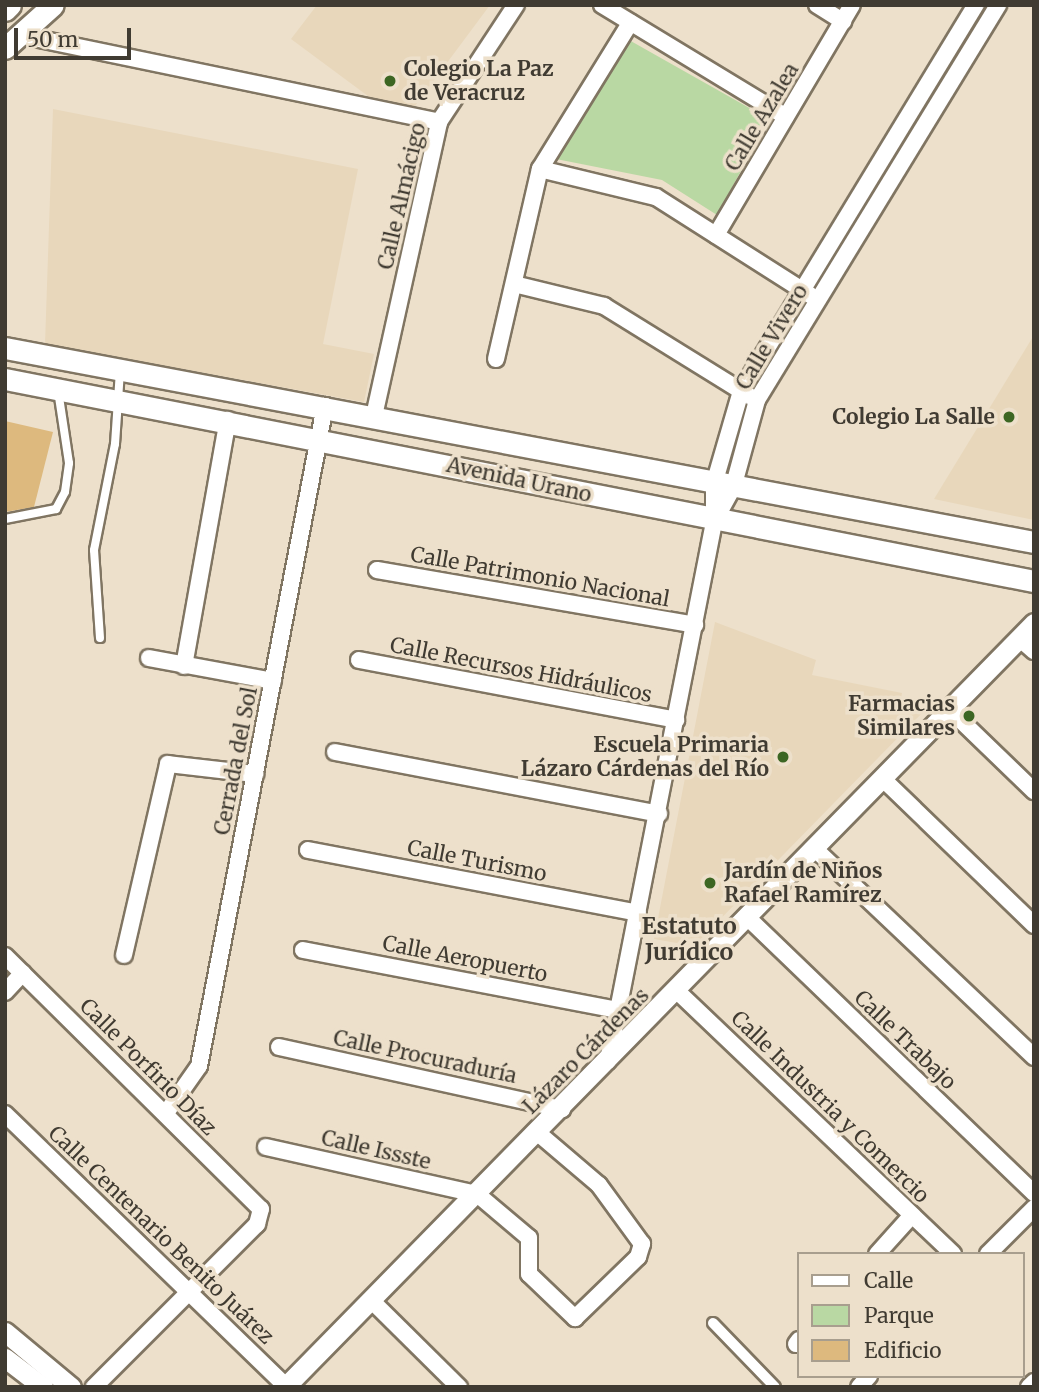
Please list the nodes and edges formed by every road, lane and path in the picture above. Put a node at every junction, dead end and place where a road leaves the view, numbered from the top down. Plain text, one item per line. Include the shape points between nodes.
1 (10, 5) edge
2 (53, 5) edge
3 (516, 5) edge
4 (602, 5) edge
5 (817, 5) edge
6 (852, 5) edge
7 (976, 5) edge
8 (998, 5) edge
9 (5, 10) edge
10 (843, 21) junction
11 (630, 23) junction
12 (13, 41) edge
13 (786, 117) junction
14 (439, 122) junction
15 (898, 133) junction
16 (914, 143) junction
17 (540, 169) junction
18 (860, 196) junction
19 (876, 205) junction
20 (716, 235) junction
21 (514, 284) junction
22 (802, 290) junction
23 (818, 300) junction
24 (5, 348) edge
25 (42, 355) junction
26 (496, 359) dead end
27 (120, 369) junction
28 (5, 379) edge
29 (36, 386) junction
30 (58, 390) junction
31 (741, 391) junction
32 (117, 400) junction
33 (757, 401) junction
34 (325, 406) junction
35 (374, 416) junction
36 (228, 420) junction
37 (319, 438) junction
38 (723, 486) junction
39 (5, 519) edge
40 (914, 521) junction
41 (714, 522) junction
42 (1034, 542) edge
43 (908, 559) junction
44 (377, 570) dead end
45 (1034, 581) edge
46 (1034, 623) edge
47 (695, 625) junction
48 (100, 638) dead end
49 (1027, 645) edge
50 (149, 658) dead end
51 (359, 660) dead end
52 (184, 666) junction
53 (273, 681) junction
54 (950, 710) junction
55 (676, 720) junction
56 (335, 752) dead end
57 (255, 774) junction
58 (883, 779) junction
59 (1034, 791) edge
60 (659, 814) junction
61 (815, 849) junction
62 (308, 850) dead end
63 (638, 913) junction
64 (748, 918) junction
65 (1034, 925) edge
66 (303, 950) dead end
67 (124, 955) dead end
68 (5, 956) edge
69 (23, 973) junction
70 (677, 991) junction
71 (5, 992) edge
72 (618, 1010) junction
73 (279, 1047) dead end
74 (1034, 1057) edge
75 (607, 1063) junction
76 (562, 1109) junction
77 (166, 1113) junction
78 (5, 1114) edge
79 (538, 1133) junction
80 (266, 1147) dead end
81 (1034, 1193) edge
82 (477, 1194) junction
83 (1034, 1208) edge
84 (912, 1215) junction
85 (879, 1252) edge
86 (951, 1252) edge
87 (990, 1252) edge
88 (190, 1292) junction
89 (371, 1300) junction
90 (713, 1324) dead end
91 (5, 1332) edge
92 (5, 1358) edge
93 (1034, 1382) edge
94 (286, 1386) edge
95 (43, 1387) edge
96 (71, 1387) edge
97 (94, 1387) edge
98 (459, 1387) edge
99 (775, 1387) edge
100 (1029, 1387) edge

1 - 9 main road
2 - 12 main road
3 - 14 street, Calle Almácigo
4 - 11 street
5 - 10 street
6 - 10 street, Calle Azalea
7 - 15 street, Calle Vivero
8 - 16 street, Calle Vivero
10 - 13 street, Calle Azalea
11 - 13 street
11 - 17 street
12 - 14 street
13 - 20 street, Calle Azalea
14 - 35 street, Calle Almácigo
15 - 16 street
15 - 18 street, Calle Vivero
16 - 19 street, Calle Vivero
17 - 20 street via 656,197
17 - 21 street
18 - 19 street
18 - 22 street, Calle Vivero
19 - 23 street, Calle Vivero
20 - 22 street
21 - 26 street
21 - 31 street via 604,306
22 - 23 street
22 - 31 street, Calle Vivero
23 - 33 street, Calle Vivero
24 - 25 main road, Avenida Urano
25 - 27 main road, Avenida Urano
25 - 29 main road
27 - 32 lane
27 - 34 main road, Avenida Urano
28 - 29 main road, Avenida Urano
29 - 30 main road, Avenida Urano
30 - 32 main road, Avenida Urano
30 - 39 lane via 69,463 65,492 56,509
31 - 33 street
31 - 38 street, Calle Vivero
32 - 36 main road, Avenida Urano
32 - 48 lane via 94,550
33 - 38 street, Calle Vivero
34 - 35 main road, Avenida Urano
34 - 37 street, Cerrada del Sol
35 - 38 main road, Avenida Urano
36 - 37 main road, Avenida Urano
36 - 52 street
37 - 41 main road, Avenida Urano
37 - 53 street, Cerrada del Sol
38 - 40 main road, Avenida Urano
38 - 41 street, Calle Vivero
40 - 42 main road, Avenida Urano
40 - 43 main road
41 - 43 main road, Avenida Urano
41 - 47 street, Calle Vivero
43 - 45 main road, Avenida Urano
44 - 47 street, Calle Patrimonio Nacional
46 - 49 street, Lázaro Cárdenas
47 - 55 street, Calle Vivero
49 - 54 street, Lázaro Cárdenas
50 - 52 street
51 - 55 street, Calle Recursos Hidráulicos
52 - 53 street
53 - 57 street, Cerrada del Sol
54 - 58 street, Lázaro Cárdenas
54 - 59 street
55 - 60 street, Calle Vivero
56 - 60 street
57 - 67 street via 168,764
57 - 77 street, Cerrada del Sol via 199,1066
58 - 61 street, Lázaro Cárdenas
58 - 65 street
60 - 63 street, Calle Vivero
61 - 64 street, Lázaro Cárdenas
61 - 74 street
62 - 63 street, Calle Turismo
63 - 72 street, Calle Vivero
64 - 70 street, Lázaro Cárdenas
64 - 81 street, Calle Trabajo
66 - 72 street, Calle Aeropuerto
68 - 69 street, Calle Porfirio Díaz
69 - 71 street
69 - 77 street, Calle Porfirio Díaz
70 - 75 street, Lázaro Cárdenas
70 - 84 street, Calle Industria y Comercio
72 - 75 street, Calle Vivero
73 - 76 street, Calle Procuraduría
75 - 76 street, Lázaro Cárdenas
76 - 79 street, Lázaro Cárdenas
77 - 88 street, Calle Porfirio Díaz via 261,1209 257,1224
78 - 88 street, Calle Centenario Benito Juárez
79 - 82 street, Lázaro Cárdenas
79 - 82 street via 599,1185 642,1244 638,1257 580,1316 570,1317 529,1274 529,1238
80 - 82 street, Calle Issste
82 - 89 street, Lázaro Cárdenas
83 - 87 street
84 - 85 street
84 - 86 street, Calle Industria y Comercio
88 - 94 street, Calle Centenario Benito Juárez
88 - 97 street
89 - 94 street, Lázaro Cárdenas
89 - 98 street
90 - 99 street
91 - 96 street
92 - 95 street
93 - 100 street

